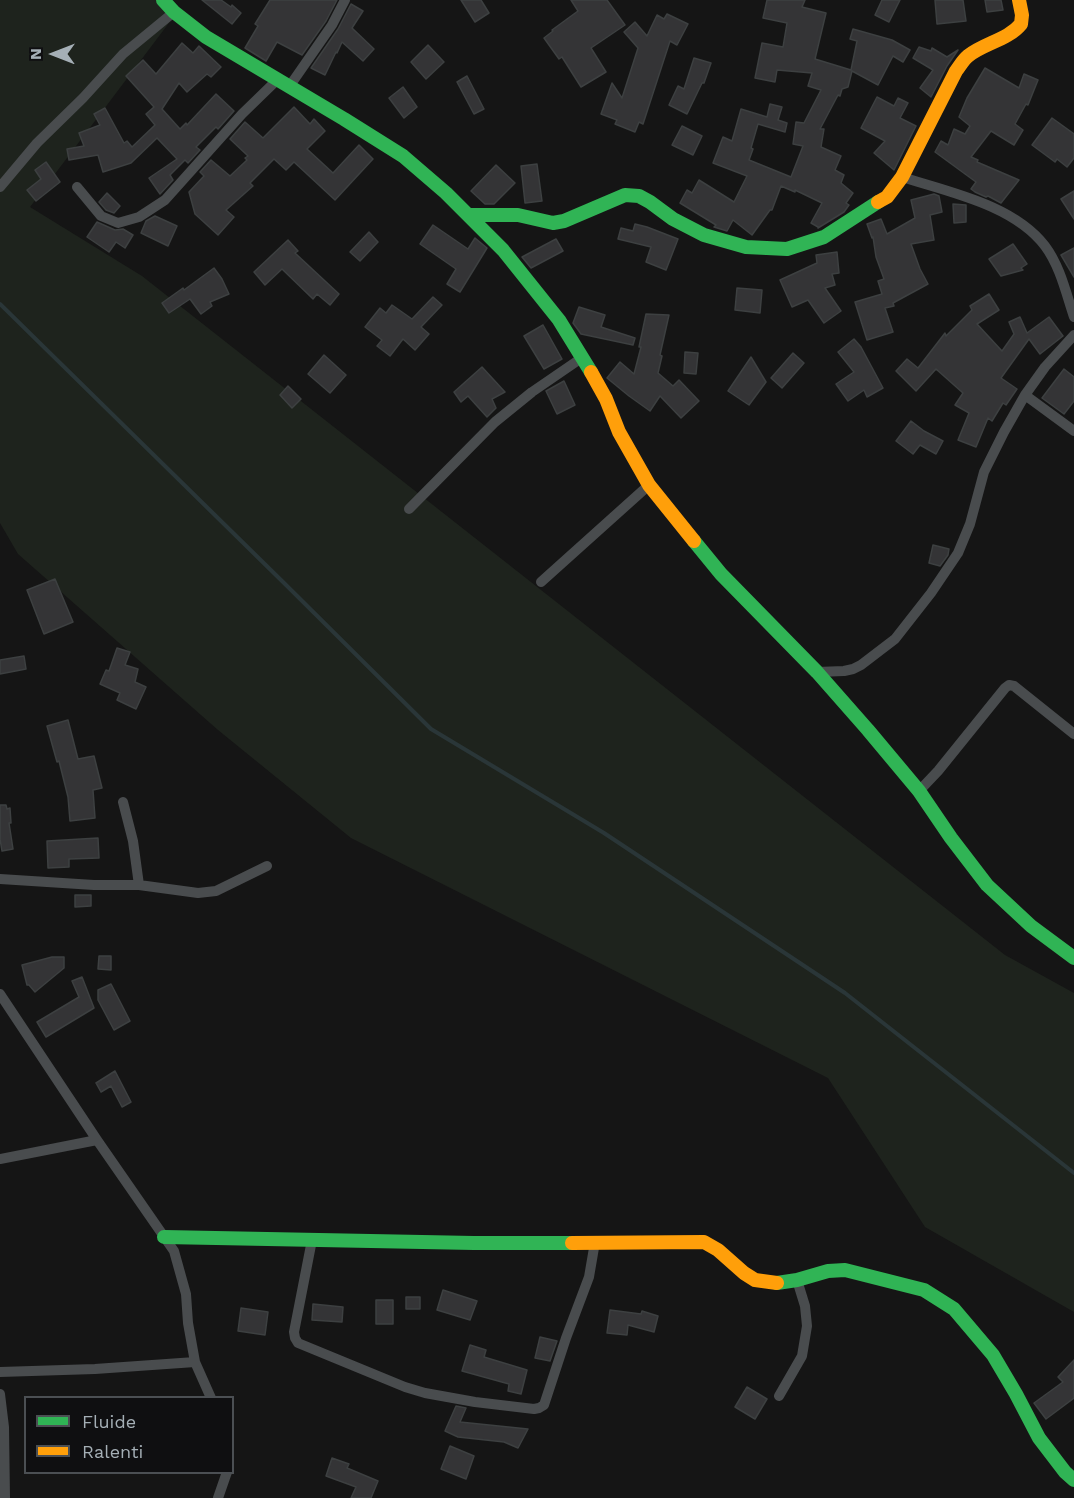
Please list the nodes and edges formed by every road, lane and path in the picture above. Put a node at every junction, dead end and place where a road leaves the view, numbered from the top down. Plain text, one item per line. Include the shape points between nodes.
1 (163, 0) edge
2 (345, 0) edge
3 (1019, 0) edge
4 (174, 12) junction
5 (277, 80) junction
6 (290, 87) junction
7 (902, 177) junction
8 (0, 187) edge
9 (77, 187) dead end
10 (469, 215) junction
11 (1074, 317) edge
12 (1074, 335) edge
13 (583, 357) junction
14 (1025, 395) junction
15 (1074, 431) edge
16 (649, 485) junction
17 (408, 509) dead end
18 (541, 582) dead end
19 (817, 672) junction
20 (1074, 734) edge
21 (919, 791) junction
22 (123, 802) dead end
23 (267, 866) dead end
24 (0, 879) edge
25 (139, 885) junction
26 (1074, 958) edge
27 (0, 994) edge
28 (97, 1140) junction
29 (0, 1159) edge
30 (164, 1237) junction
31 (312, 1240) junction
32 (595, 1242) junction
33 (797, 1280) junction
34 (195, 1362) junction
35 (0, 1372) edge
36 (0, 1394) edge
37 (210, 1396) edge
38 (779, 1396) dead end
39 (227, 1474) edge
40 (1074, 1480) edge
41 (5, 1498) edge
42 (218, 1498) edge

1 - 4 street
2 - 6 street
3 - 7 street via 1021,23 1016,30 967,57 956,71
4 - 5 street via 206,37
4 - 8 street via 123,54
5 - 6 street
5 - 9 street via 165,200 139,217 118,223 101,216
6 - 10 street via 403,156
7 - 10 street via 887,197 854,219 824,237 787,249 746,247 704,235 639,196 625,195 553,223 518,215
7 - 11 street via 992,206 1021,222 1045,246
10 - 13 street via 522,272
12 - 14 street
13 - 16 street
13 - 17 street via 495,422
14 - 15 street
14 - 19 street via 984,472 958,553 931,593 895,639 861,665 844,671
16 - 18 street
16 - 19 street via 721,574
19 - 21 street
20 - 21 street via 1009,685
21 - 26 street via 987,885 1031,926
22 - 25 street
23 - 25 street via 216,891 198,893
24 - 25 street
27 - 28 street
28 - 29 street
28 - 30 street
30 - 31 street
30 - 34 street via 174,1251 186,1294
31 - 32 street
31 - 32 street via 294,1332 298,1343 425,1393 534,1409 544,1405 589,1277
32 - 33 street via 704,1242 755,1280
33 - 38 street via 807,1326 802,1356
33 - 40 street via 845,1270 924,1290 954,1309 993,1355 1039,1438
34 - 35 street
34 - 37 street
36 - 41 street
39 - 42 street

